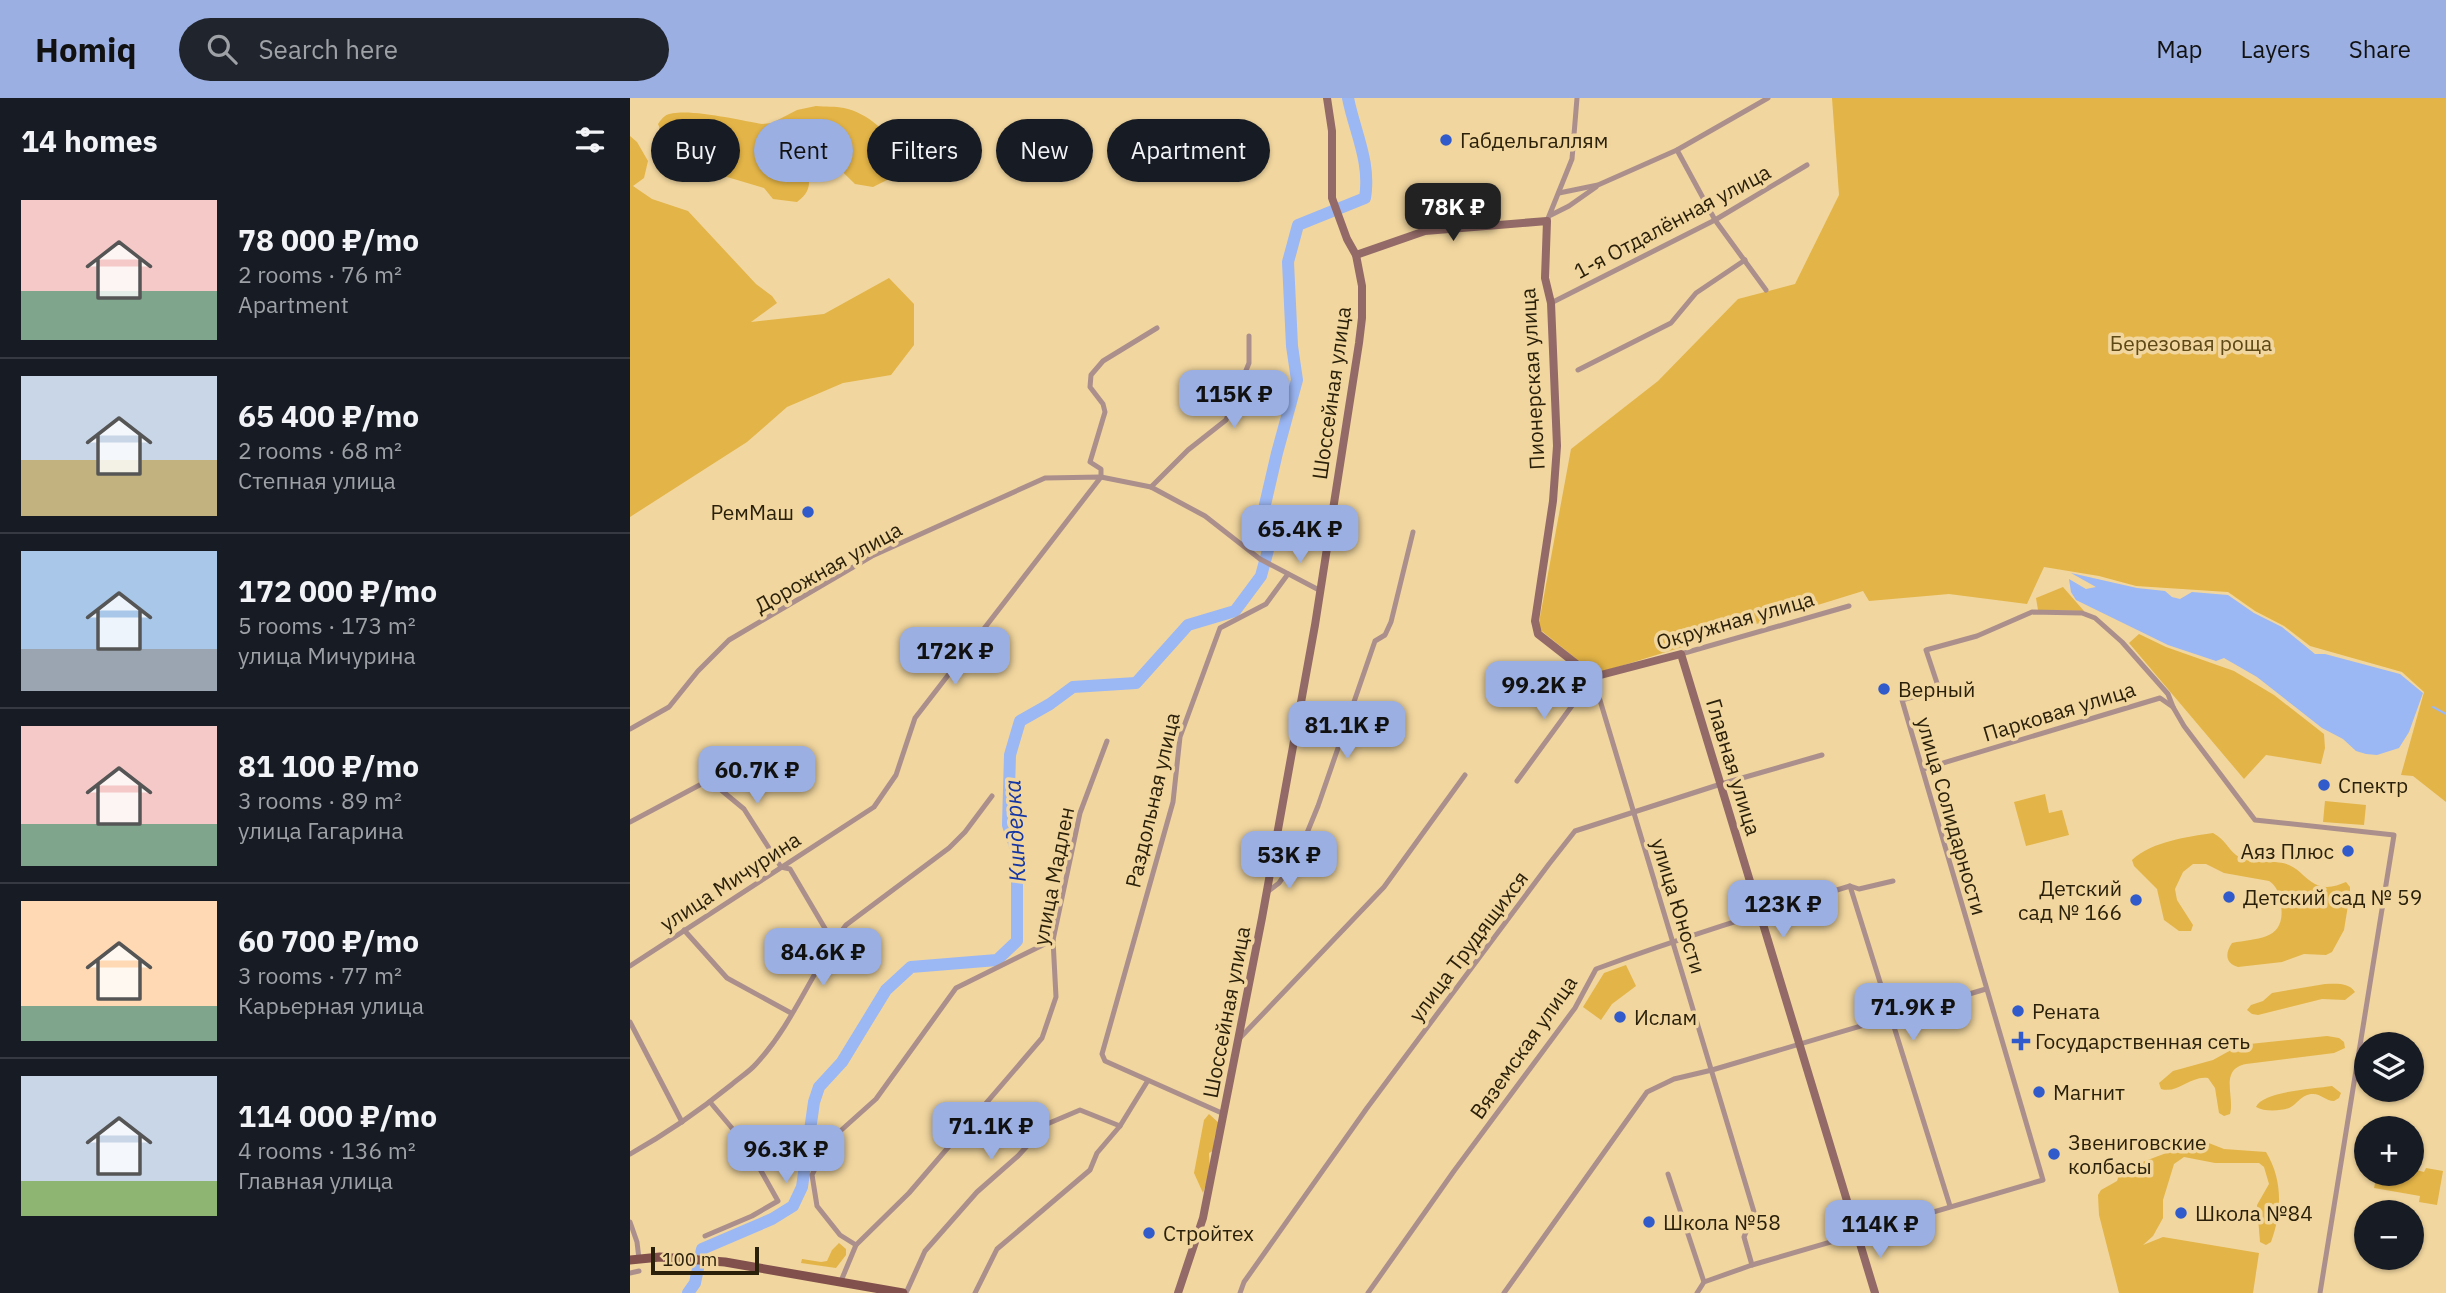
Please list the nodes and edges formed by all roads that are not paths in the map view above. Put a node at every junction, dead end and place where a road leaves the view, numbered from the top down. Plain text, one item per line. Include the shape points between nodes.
1 (1327, 98) edge
2 (1575, 98) edge
3 (1768, 98) edge
4 (1678, 150) junction
5 (1807, 165) dead end
6 (1598, 185) junction
7 (1559, 193) junction
8 (1549, 218) junction
9 (1715, 220) junction
10 (1356, 255) junction
11 (1745, 260) junction
12 (1766, 290) dead end
13 (1551, 303) junction
14 (1157, 328) dead end
15 (1249, 336) dead end
16 (1578, 370) dead end
17 (1101, 477) junction
18 (1150, 487) junction
19 (1413, 532) dead end
20 (1288, 574) junction
21 (1319, 590) junction
22 (1849, 606) dead end
23 (1681, 654) junction
24 (1592, 677) junction
25 (2173, 707) junction
26 (630, 729) edge
27 (1107, 741) dead end
28 (1822, 755) dead end
29 (1923, 769) junction
30 (1465, 775) dead end
31 (1517, 781) dead end
32 (1721, 784) junction
33 (992, 796) dead end
34 (1634, 812) junction
35 (630, 822) edge
36 (781, 867) junction
37 (1271, 867) junction
38 (1291, 868) junction
39 (1893, 881) dead end
40 (1850, 886) junction
41 (1267, 892) junction
42 (1759, 913) junction
43 (684, 930) junction
44 (1053, 940) junction
45 (1673, 941) junction
46 (833, 942) junction
47 (630, 966) edge
48 (1986, 989) junction
49 (791, 1013) junction
50 (1891, 1017) junction
51 (630, 1022) edge
52 (1238, 1041) junction
53 (1799, 1044) junction
54 (1712, 1070) junction
55 (1147, 1082) junction
56 (710, 1102) junction
57 (1224, 1114) junction
58 (682, 1122) junction
59 (1120, 1126) junction
60 (630, 1154) edge
61 (1668, 1174) dead end
62 (1950, 1206) junction
63 (630, 1222) edge
64 (1858, 1234) junction
65 (705, 1236) dead end
66 (856, 1245) junction
67 (634, 1259) edge
68 (1752, 1265) junction
69 (639, 1271) dead end
70 (630, 1273) edge
71 (841, 1281) junction
72 (1704, 1282) junction
73 (904, 1293) edge
74 (975, 1293) edge
75 (1178, 1293) edge
76 (1240, 1293) edge
77 (1368, 1293) edge
78 (1504, 1293) edge
79 (1697, 1293) edge
80 (1875, 1293) edge
81 (2320, 1293) edge

1 - 10 street, Шоссейная улица via 1332,198
2 - 7 street, Пионерская улица via 1572,159
3 - 4 street
4 - 6 street
4 - 9 street
5 - 9 street, 1-я Отдалённая улица
6 - 7 street
6 - 8 street
7 - 8 street, Пионерская улица
8 - 10 street via 1425,231
8 - 13 street, Пионерская улица via 1545,278
9 - 11 street
9 - 13 street, 1-я Отдалённая улица
10 - 21 street, Шоссейная улица via 1362,285 1359,343
11 - 12 street
11 - 16 street via 1696,293 1671,323
13 - 24 street, Пионерская улица via 1557,446 1535,621 1538,634
14 - 17 street via 1103,361 1091,375 1090,387 1105,412 1090,462 1101,469
15 - 18 street via 1249,363 1226,420
17 - 18 street, Дорожная улица
17 - 26 street, Дорожная улица via 1045,478 872,556 729,640 669,707
17 - 36 street, улица Мичурина via 915,718 896,775 874,807
18 - 20 street, Дорожная улица via 1205,516 1260,559
19 - 38 street via 1391,622 1385,635 1375,641 1318,806
20 - 21 street, Дорожная улица
20 - 55 street, Раздольная улица via 1266,604 1220,628 1180,737 1173,802 1102,1054 1105,1061
21 - 37 street, Шоссейная улица
22 - 23 street, Окружная улица
23 - 24 street, Окружная улица
23 - 32 street, Главная улица
24 - 31 street
24 - 34 street, улица Юности
25 - 29 street, Парковая улица via 2156,698
25 - 29 street, улица Солидарности via 2168,694 2095,618 2082,612 2032,612 1977,636 1926,650 1939,689 1902,700
25 - 81 street via 2255,820 2395,835
27 - 44 street, улица Мадлен via 1080,813
28 - 32 street, улица Трудящихся
29 - 48 street, улица Солидарности
30 - 52 street via 1384,887
32 - 34 street, улица Трудящихся
32 - 42 street, Главная улица
33 - 46 street via 949,848 846,925
34 - 45 street, улица Юности
34 - 76 street, улица Трудящихся via 1575,831 1367,1108
35 - 36 street via 709,780 744,809
36 - 43 street, улица Мичурина
36 - 46 street via 790,869
37 - 38 street
37 - 41 street, Шоссейная улица
38 - 41 street
39 - 40 street, Вяземская улица via 1859,889
40 - 42 street, Вяземская улица
40 - 50 street
41 - 52 street, Шоссейная улица
42 - 45 street, Вяземская улица
42 - 53 street, Главная улица
43 - 47 street, улица Мичурина
43 - 49 street via 727,978
44 - 66 street, улица Мадлен via 1056,997 1042,1038 909,1193
44 - 66 street via 956,988 876,1100 828,1142 812,1175 817,1206 840,1235
45 - 54 street, улица Юности
45 - 77 street, Вяземская улица via 1597,969 1575,1008
46 - 49 street
48 - 50 street
48 - 62 street, улица Солидарности via 2043,1180
49 - 56 street via 755,1065
50 - 53 street
50 - 62 street
51 - 58 street
52 - 57 street, Шоссейная улица
53 - 54 street
53 - 64 street, Главная улица
54 - 68 street, улица Юности via 1754,1212 1744,1237
54 - 78 street via 1674,1079 1647,1092
55 - 57 street, Раздольная улица
55 - 59 street
56 - 58 street
56 - 65 street via 747,1146 778,1201
57 - 75 street, Шоссейная улица via 1203,1218
58 - 60 street
59 - 73 street via 1080,1110 1047,1124 925,1251
59 - 74 street via 1097,1153 1090,1170 997,1249
61 - 72 street
62 - 64 street
63 - 67 street via 637,1242
64 - 68 street
64 - 80 street, Главная улица
66 - 71 street, улица Мадлен
67 - 71 main road via 725,1262
68 - 72 street
69 - 70 street
71 - 73 main road
72 - 79 street

